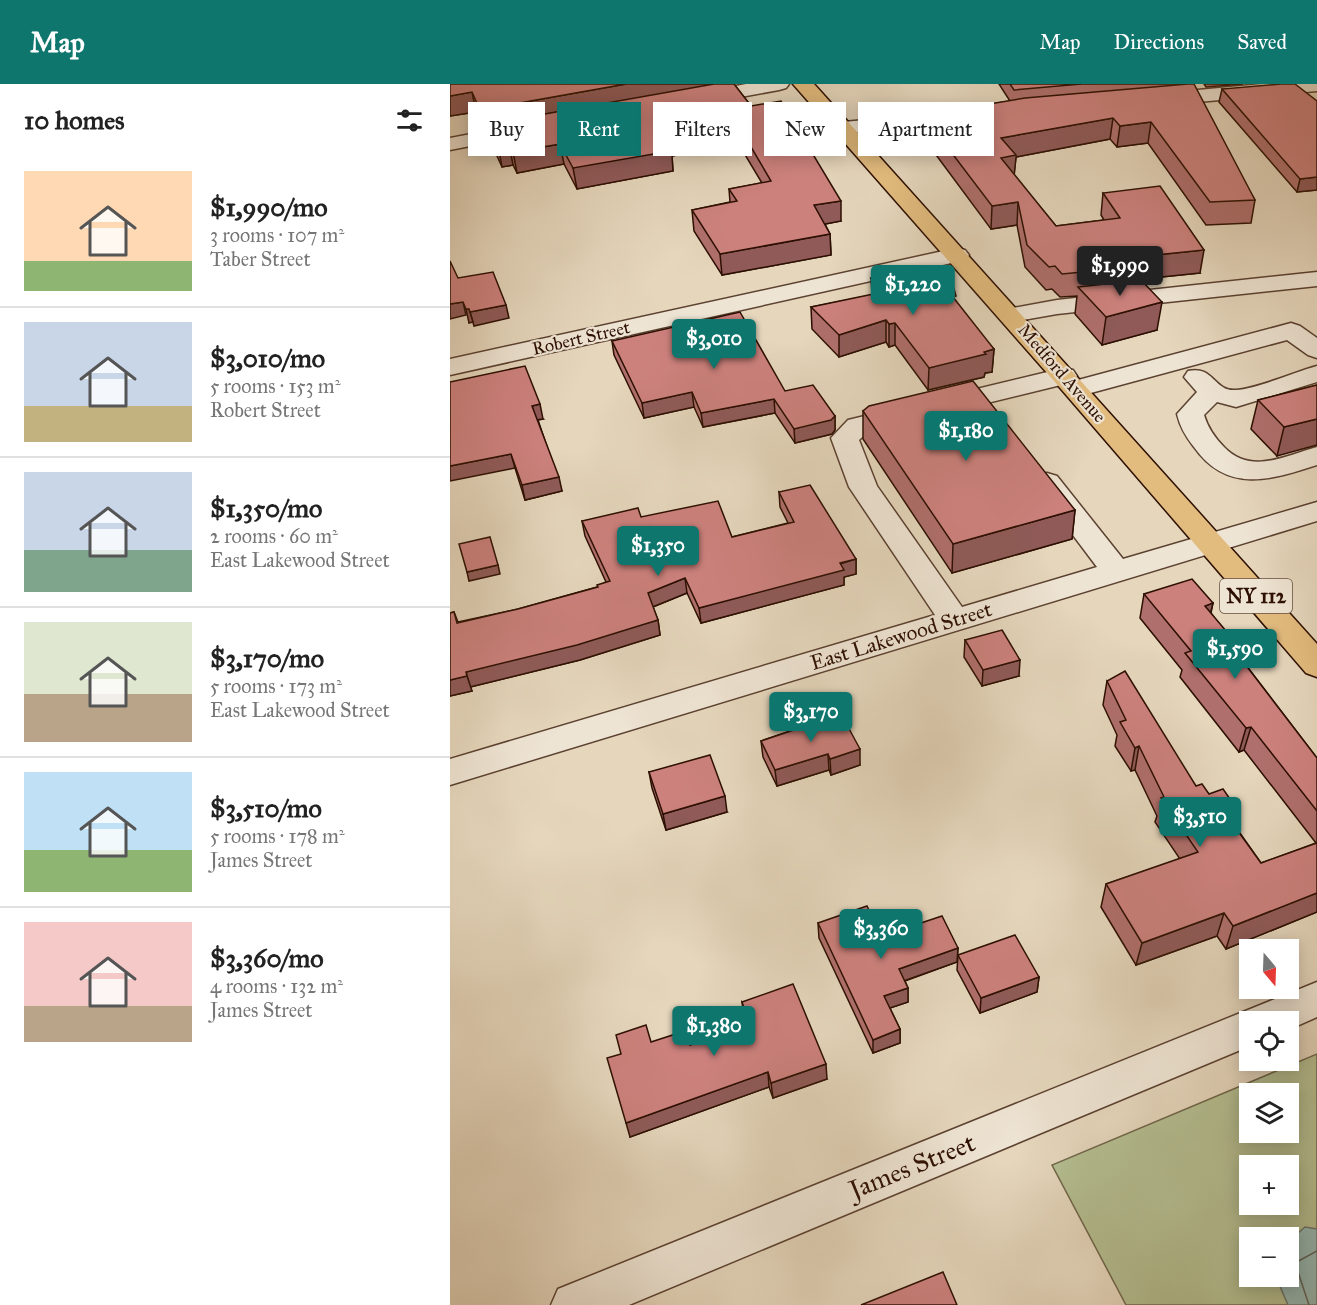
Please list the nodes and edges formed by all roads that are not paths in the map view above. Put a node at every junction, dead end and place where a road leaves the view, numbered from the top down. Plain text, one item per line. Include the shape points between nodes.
1 (779, 84) edge
2 (803, 84) edge
3 (1317, 85) edge
4 (1138, 101) edge
5 (679, 102) edge
6 (819, 102) edge
7 (553, 125) edge
8 (846, 131) edge
9 (450, 144) edge
10 (957, 255) junction
11 (1317, 279) edge
12 (1011, 315) junction
13 (1317, 350) edge
14 (1181, 360) junction
15 (450, 368) edge
16 (1317, 374) edge
17 (1070, 382) junction
18 (1212, 392) junction
19 (981, 396) junction
20 (1002, 424) edge
21 (1317, 456) edge
22 (1031, 460) edge
23 (1317, 511) edge
24 (1210, 543) junction
25 (1116, 570) junction
26 (955, 620) junction
27 (1317, 665) edge
28 (450, 772) edge
29 (1317, 999) edge
30 (1289, 1011) edge
31 (1239, 1032) edge
32 (574, 1305) edge

1 - 5 street
2 - 6 main road, Medford Avenue / NY 112
3 - 4 street
7 - 9 street
8 - 10 main road, Medford Avenue / NY 112
10 - 12 main road, Medford Avenue / NY 112
10 - 15 street, Robert Street
11 - 12 street
12 - 17 main road, Medford Avenue / NY 112
13 - 14 street via 1291,331
14 - 17 street
14 - 18 street
16 - 18 street via 1236,399
17 - 19 street
17 - 24 main road, Medford Avenue / NY 112
18 - 21 street via 1190,414 1194,428 1215,456 1240,472 1267,471
19 - 20 street
19 - 26 street via 858,426 844,438 863,487
22 - 25 street
23 - 24 street, East Lakewood Street
24 - 25 street, East Lakewood Street
24 - 27 main road, Medford Avenue / NY 112
25 - 26 street, East Lakewood Street
26 - 28 street, East Lakewood Street
29 - 30 street
31 - 32 street, James Street

